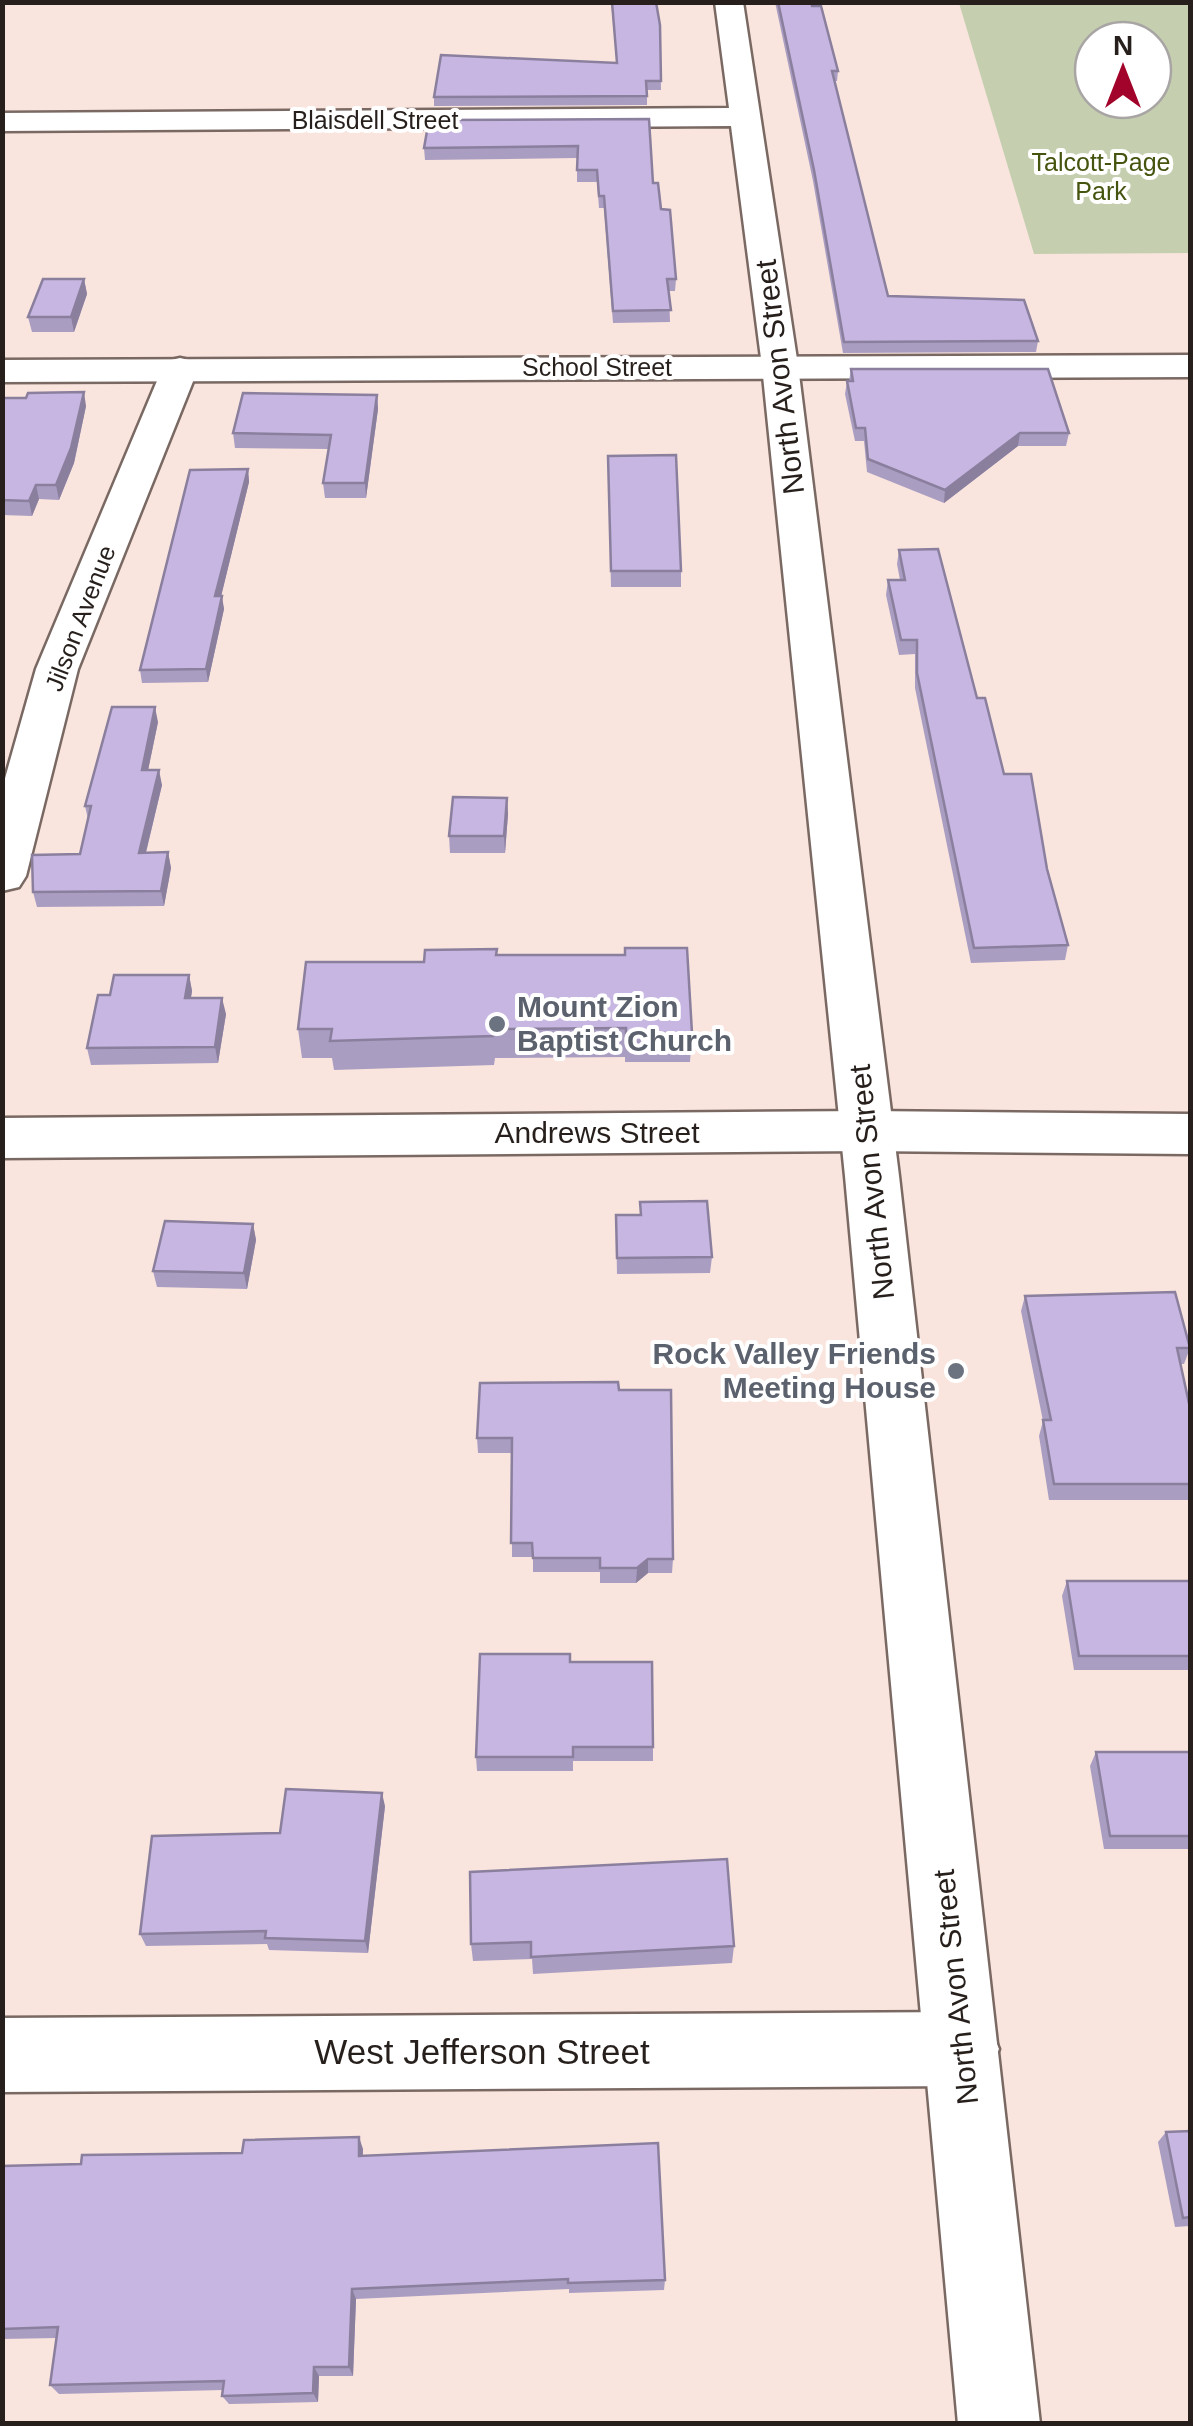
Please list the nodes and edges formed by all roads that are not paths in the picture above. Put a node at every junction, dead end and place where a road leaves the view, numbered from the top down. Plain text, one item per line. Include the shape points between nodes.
1 (728, 2) edge
2 (748, 118) junction
3 (2, 122) edge
4 (780, 366) junction
5 (1190, 366) edge
6 (180, 368) junction
7 (2, 371) edge
8 (2, 876) edge
9 (867, 1132) junction
10 (1190, 1134) edge
11 (2, 1138) edge
12 (962, 2050) junction
13 (2, 2054) edge
14 (999, 2424) edge

1 - 2 street, North Avon Street
2 - 3 street, Blaisdell Street
2 - 4 street, North Avon Street
4 - 5 street, School Street
4 - 6 street, School Street
4 - 9 street, North Avon Street
6 - 7 street, School Street
6 - 8 street, Jilson Avenue via 57,669
9 - 10 street, Andrews Street
9 - 11 street, Andrews Street
9 - 12 street, North Avon Street
12 - 13 street, West Jefferson Street
12 - 14 street, North Avon Street

